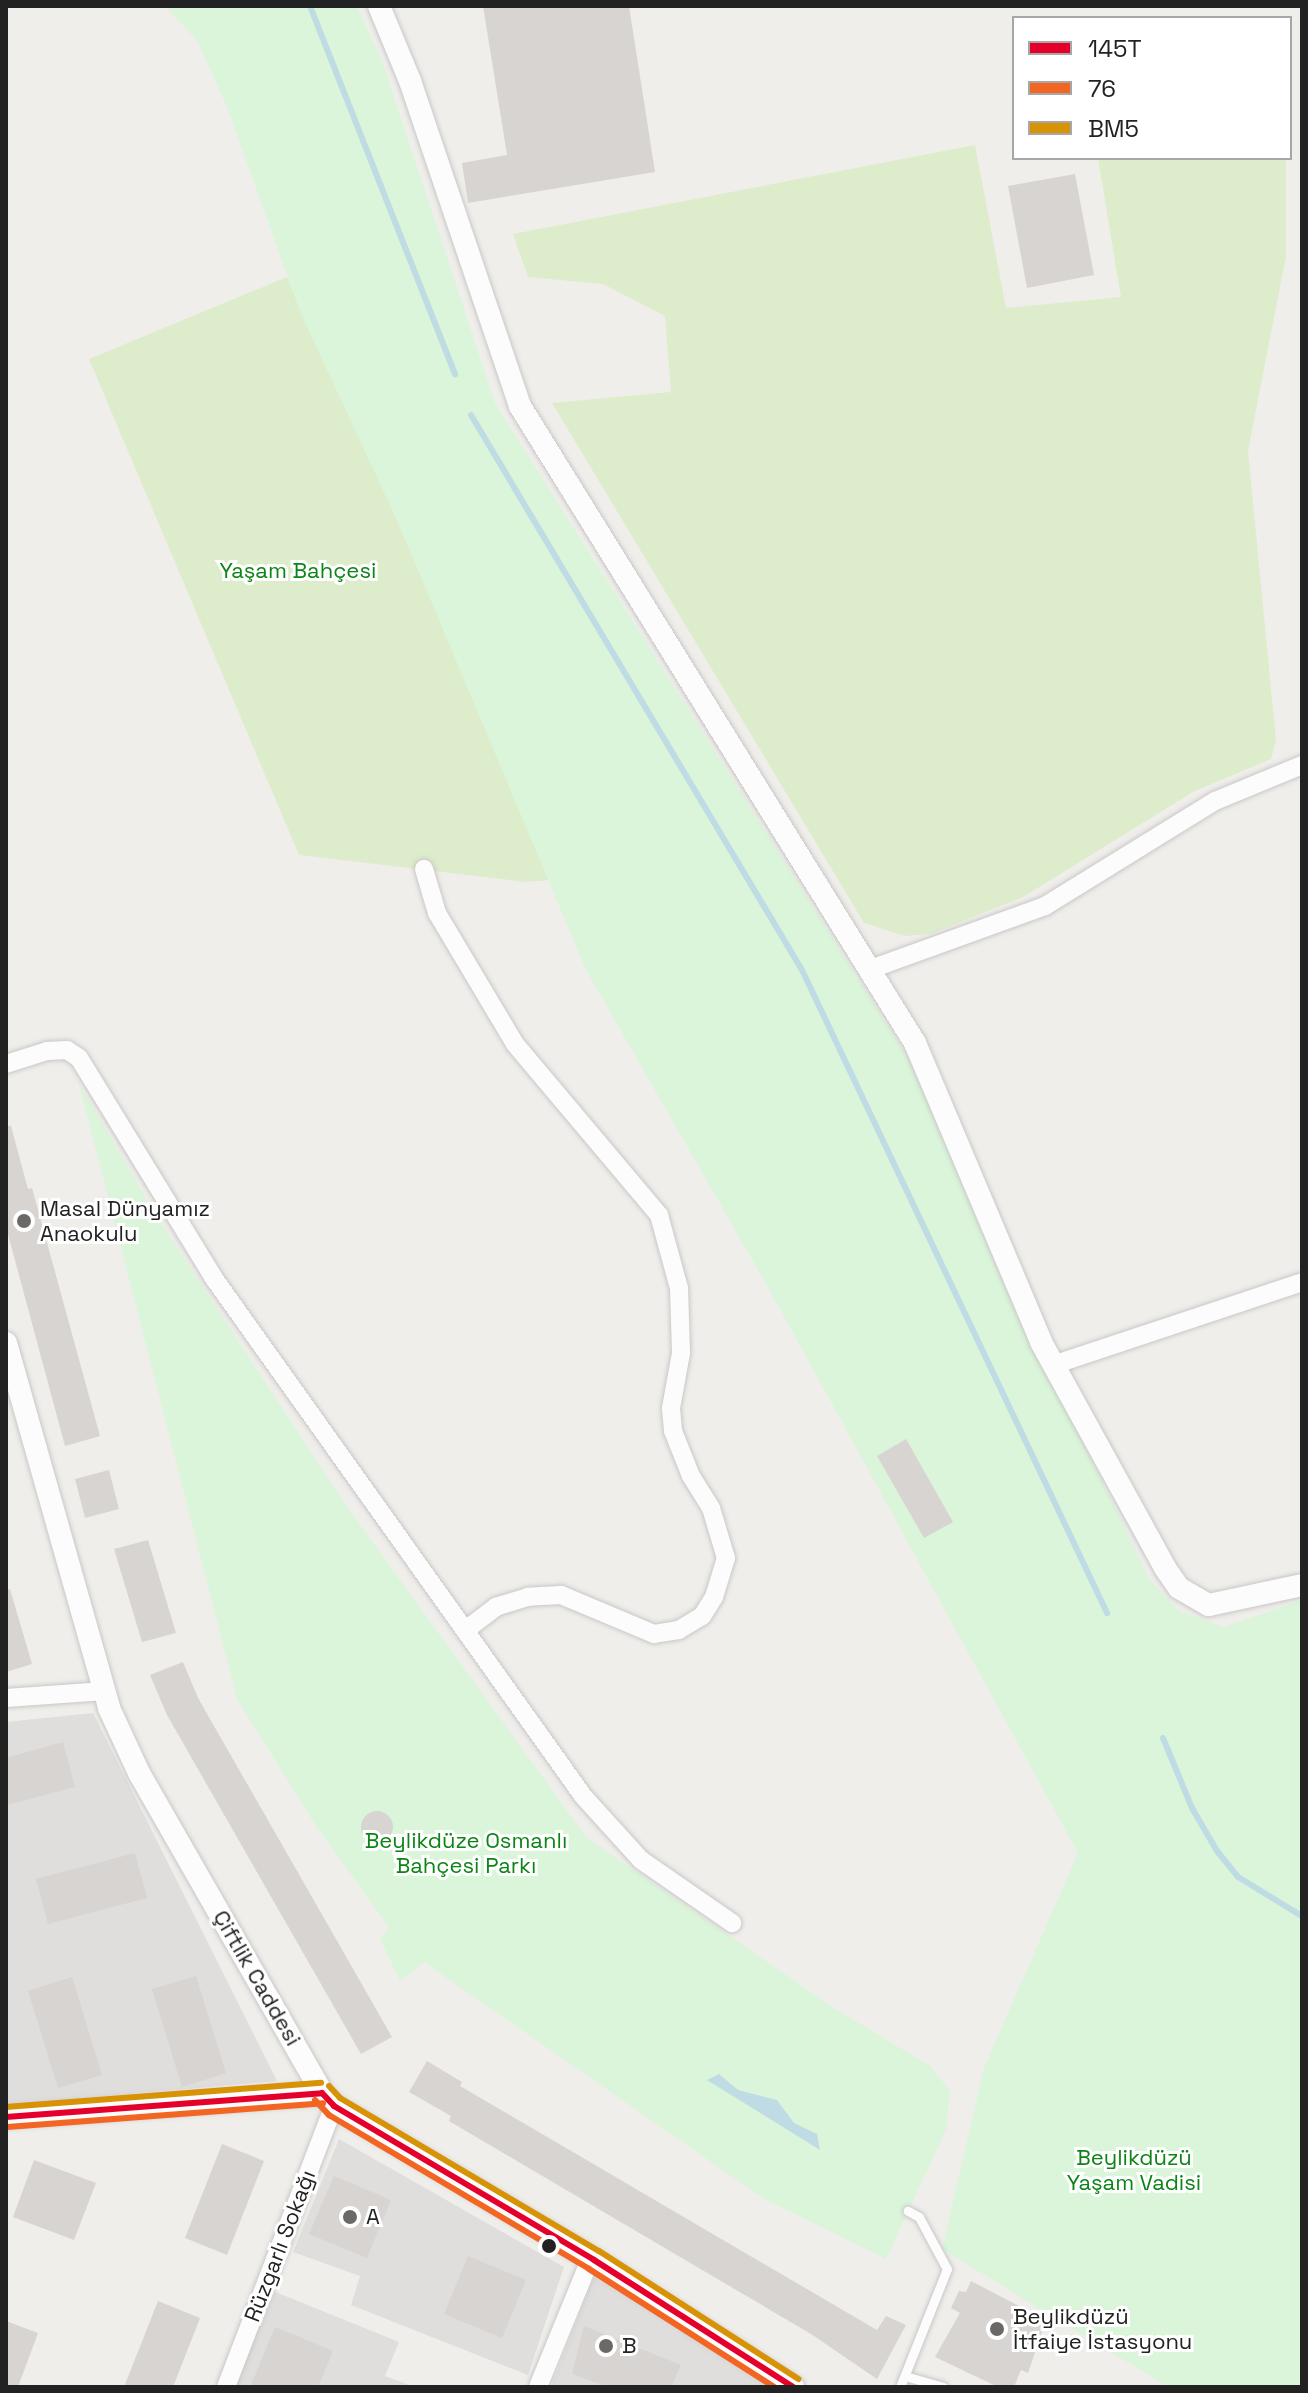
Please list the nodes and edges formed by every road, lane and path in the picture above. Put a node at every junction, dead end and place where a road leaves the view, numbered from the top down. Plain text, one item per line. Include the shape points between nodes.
1 (379, 6) edge
2 (1302, 765) edge
3 (424, 869) dead end
4 (871, 969) junction
5 (6, 1064) edge
6 (1302, 1282) edge
7 (6, 1343) edge
8 (1053, 1365) junction
9 (1302, 1585) edge
10 (465, 1630) junction
11 (105, 1691) junction
12 (6, 1698) edge
13 (732, 1923) dead end
14 (328, 2099) junction
15 (7, 2120) edge
16 (908, 2211) dead end
17 (594, 2260) junction
18 (905, 2376) junction
19 (226, 2387) edge
20 (538, 2387) edge
21 (793, 2387) edge
22 (900, 2387) edge
23 (943, 2387) edge

1 - 4 street via 410,81 520,406
2 - 4 street via 1215,801 1045,906
3 - 10 street via 437,913 515,1044 659,1215 679,1288 681,1353 671,1408 673,1431 711,1508 726,1558 708,1607 679,1630 654,1634 561,1595 496,1607
4 - 8 street via 915,1043
5 - 10 street via 47,1051 67,1050 79,1058 213,1277
6 - 8 street
7 - 11 street, Çiftlik Caddesi
8 - 9 street via 1179,1588 1209,1605
10 - 13 street via 583,1796 641,1860
11 - 12 street
11 - 14 street, Çiftlik Caddesi via 139,1773
14 - 15 street
14 - 17 street, Çiftlik Caddesi
14 - 19 street, Rüzgarlı Sokağı
16 - 18 lane via 919,2217 947,2269
17 - 20 street
17 - 21 street, Çiftlik Caddesi
18 - 22 lane
18 - 23 lane

